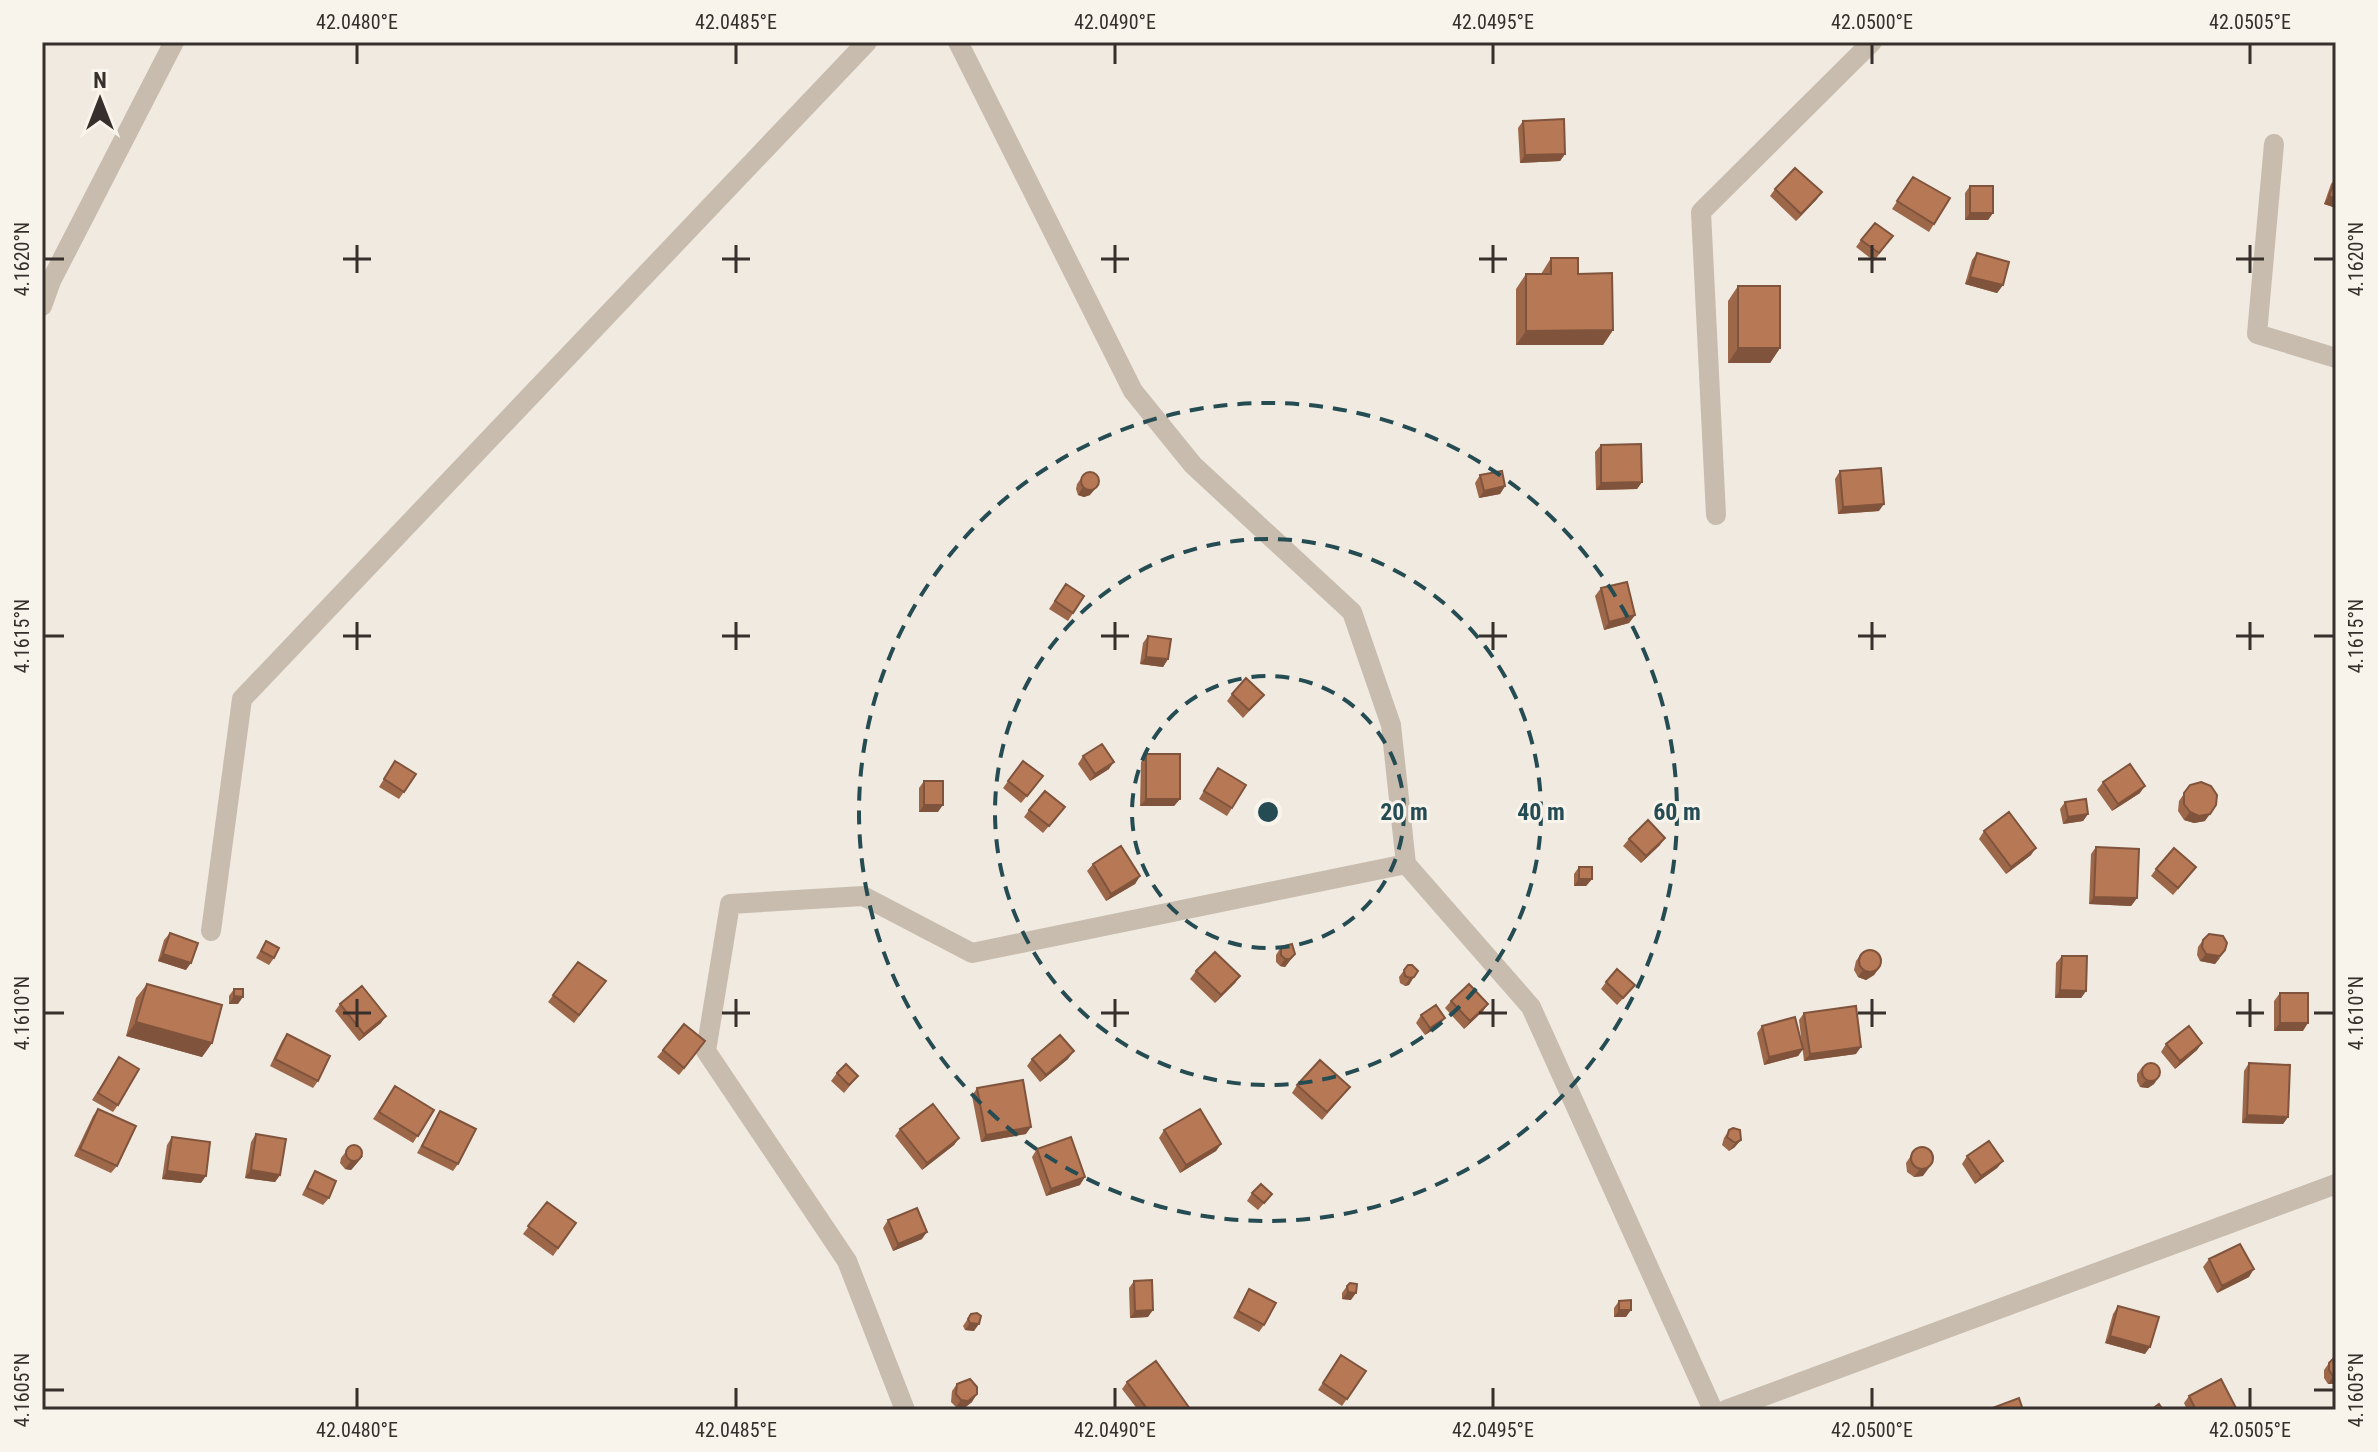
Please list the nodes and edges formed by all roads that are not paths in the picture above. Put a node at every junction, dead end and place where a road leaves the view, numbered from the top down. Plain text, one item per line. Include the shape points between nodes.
1 (174, 42) edge
2 (867, 42) edge
3 (958, 42) edge
4 (1872, 42) edge
5 (2274, 144) dead end
6 (42, 306) edge
7 (2336, 358) edge
8 (1716, 515) dead end
9 (1406, 864) junction
10 (211, 931) dead end
11 (2336, 1184) edge
12 (905, 1410) edge
13 (1713, 1410) edge
14 (1726, 1410) edge

1 - 6 street
2 - 10 street via 242,699
3 - 9 street via 1133,391 1193,465 1352,612 1391,725
4 - 8 street via 1701,212
5 - 7 street via 2257,334
9 - 12 street via 972,953 863,896 730,904 706,1051 847,1261
9 - 13 street via 1531,1007
11 - 14 street

